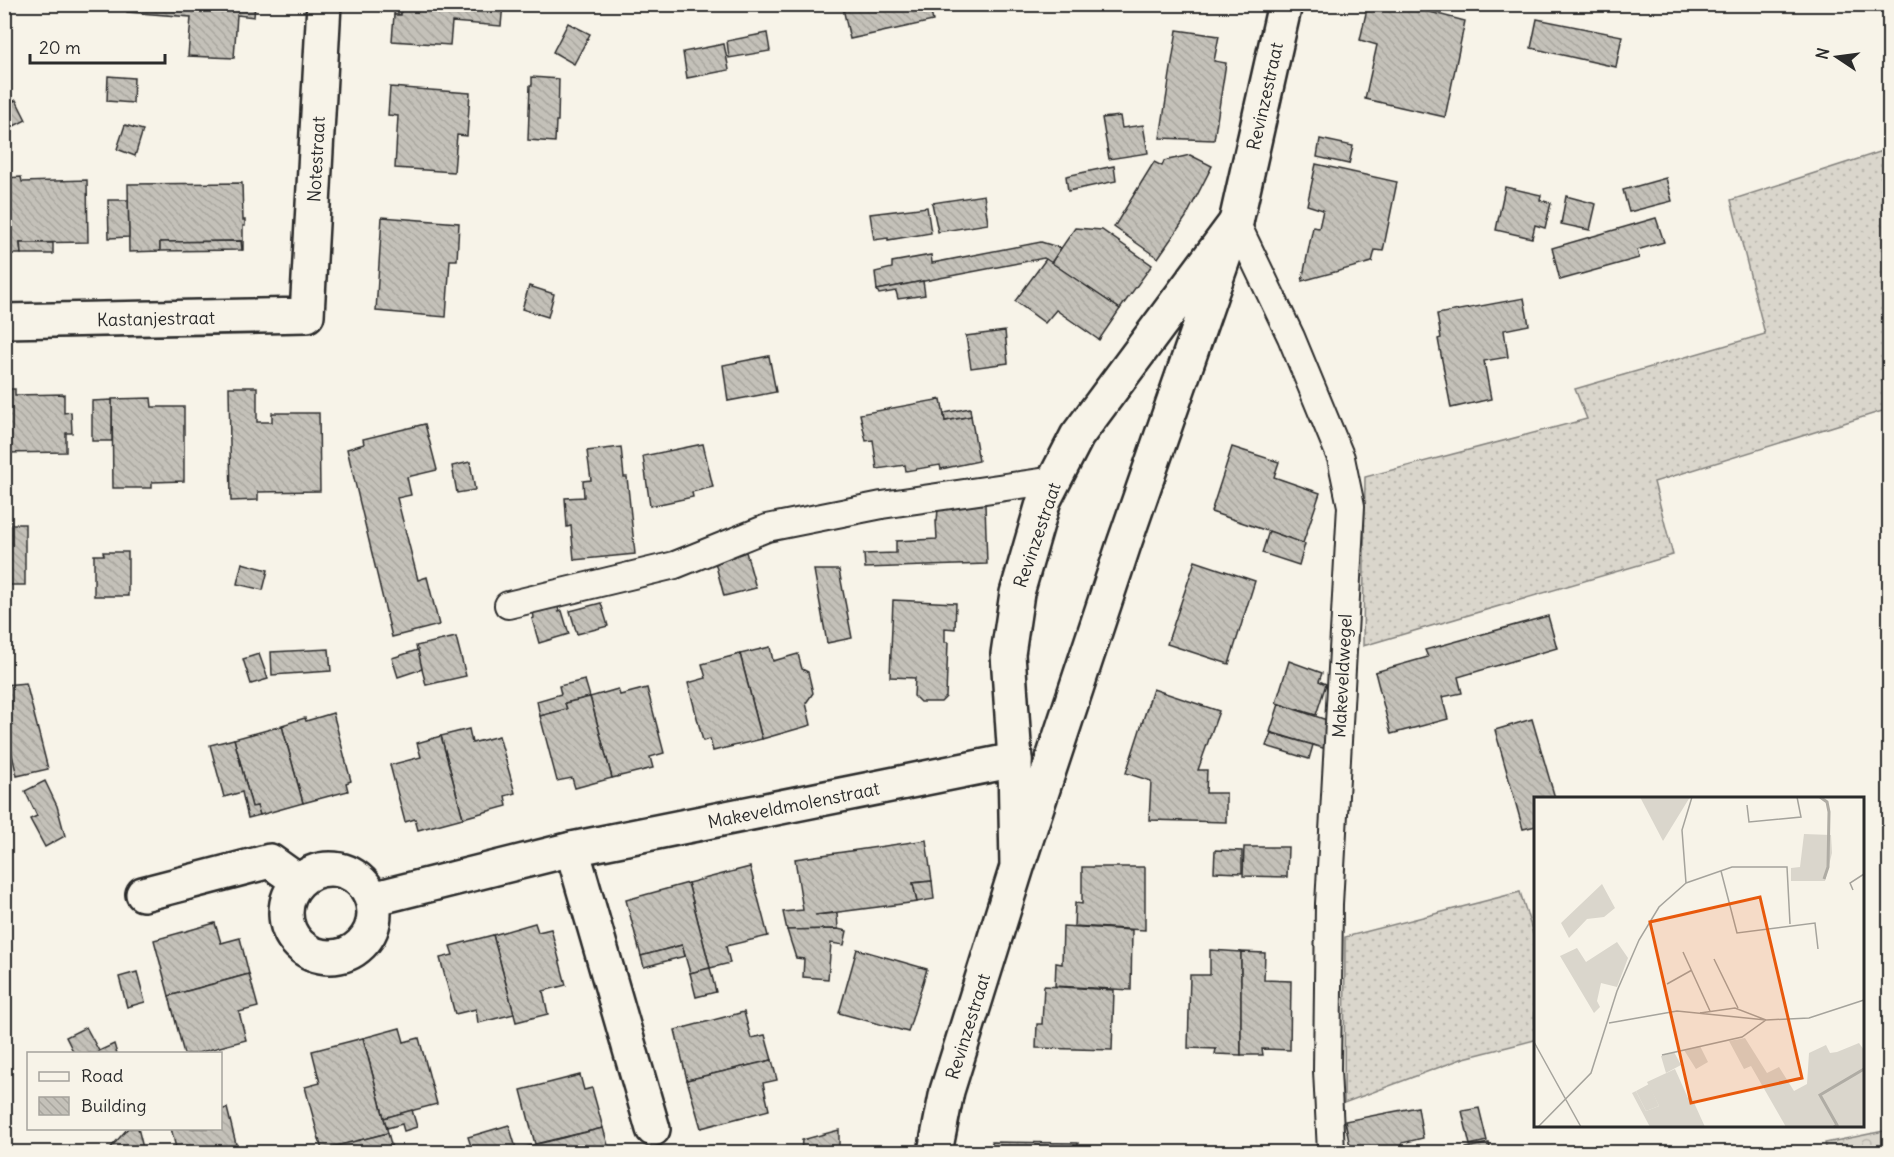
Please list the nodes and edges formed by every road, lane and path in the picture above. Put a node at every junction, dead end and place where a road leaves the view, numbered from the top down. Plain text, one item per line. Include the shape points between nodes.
1 (324, 4) edge
2 (1285, 4) edge
3 (1236, 222) junction
4 (307, 315) joint
5 (4, 321) edge
6 (1054, 480) junction
7 (508, 605) dead end
8 (1015, 760) junction
9 (572, 849) junction
10 (1017, 867) junction
11 (298, 881) junction
12 (143, 894) dead end
13 (372, 899) junction
14 (653, 1129) dead end
15 (935, 1152) edge
16 (1330, 1152) edge

1 - 4 street, Notestraat
2 - 3 street, Revinzestraat
3 - 6 street, Revinzestraat via 1077,436
3 - 10 street, Revinzestraat
3 - 16 lane, Makeveldwegel via 1291,337 1341,458 1351,506 1329,904
4 - 5 street, Kastanjestraat
6 - 7 lane via 882,505 767,528 675,565
6 - 8 street, Revinzestraat via 1044,500 1017,593 1008,654
8 - 9 street, Makeveldmolenstraat
8 - 10 street, Revinzestraat
9 - 13 street, Makeveldmolenstraat
9 - 14 street
10 - 15 street, Revinzestraat via 947,1091
11 - 12 street via 270,861
11 - 13 street via 314,871 332,868 349,873 364,884
11 - 13 street via 288,897 285,916 290,934 303,949 321,957 340,957 364,941 372,928

